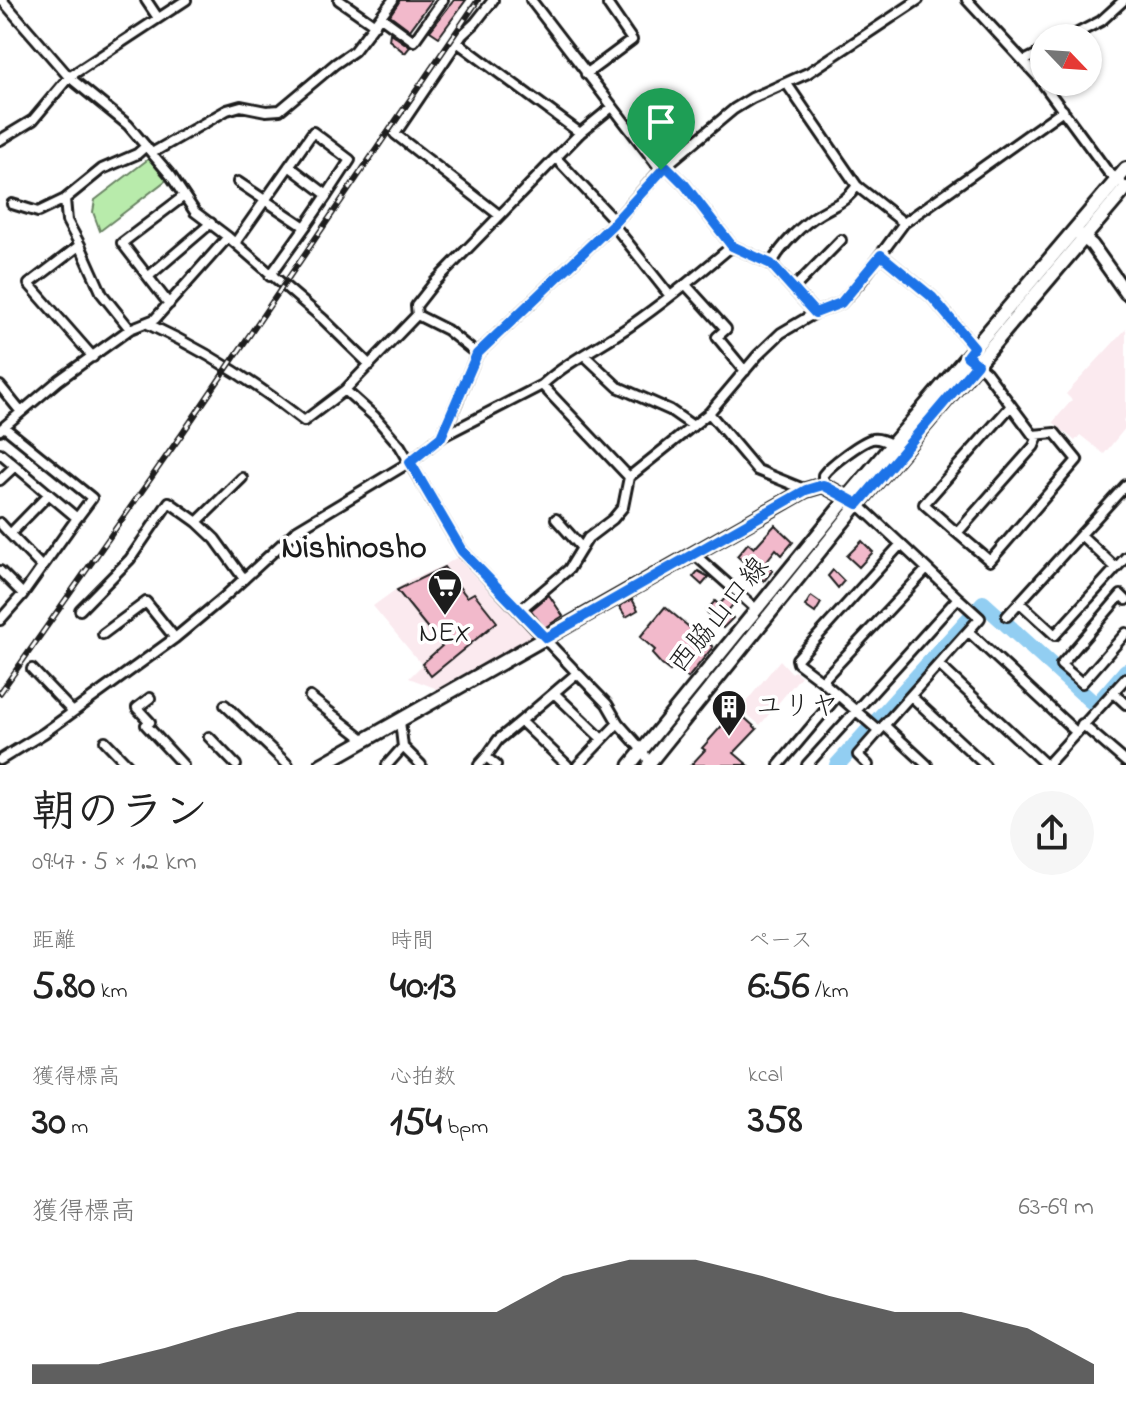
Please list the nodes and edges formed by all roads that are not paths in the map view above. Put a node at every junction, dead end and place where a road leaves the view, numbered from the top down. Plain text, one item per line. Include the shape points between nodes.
1 (2, 0) edge
2 (146, 0) edge
3 (186, 0) edge
4 (339, 0) edge
5 (393, 0) edge
6 (443, 0) edge
7 (493, 0) edge
8 (531, 0) edge
9 (918, 0) edge
10 (967, 0) edge
11 (1124, 0) edge
12 (608, 5) dead end
13 (158, 18) junction
14 (378, 21) junction
15 (1095, 24) edge
16 (457, 42) junction
17 (1030, 58) edge
18 (1024, 61) junction
19 (586, 74) junction
20 (69, 77) junction
21 (787, 84) junction
22 (612, 107) junction
23 (1063, 110) junction
24 (580, 133) junction
25 (0, 140) edge
26 (149, 150) junction
27 (557, 159) junction
28 (289, 166) junction
29 (664, 168) junction
30 (1126, 169) edge
31 (238, 182) dead end
32 (1123, 185) edge
33 (857, 186) junction
34 (327, 195) junction
35 (184, 196) junction
36 (65, 199) junction
37 (264, 201) junction
38 (12, 204) dead end
39 (499, 215) junction
40 (614, 222) junction
41 (211, 223) junction
42 (904, 223) junction
43 (305, 227) junction
44 (1079, 234) junction
45 (231, 240) junction
46 (841, 240) dead end
47 (80, 245) junction
48 (732, 246) junction
49 (881, 255) junction
50 (771, 264) junction
51 (149, 276) junction
52 (270, 276) junction
53 (686, 285) junction
54 (794, 288) junction
55 (1126, 293) edge
56 (670, 296) junction
57 (169, 304) junction
58 (815, 313) junction
59 (417, 315) junction
60 (148, 324) junction
61 (130, 329) junction
62 (477, 354) junction
63 (584, 355) junction
64 (973, 355) junction
65 (93, 357) junction
66 (370, 365) junction
67 (745, 371) junction
68 (542, 385) junction
69 (0, 386) edge
70 (345, 390) junction
71 (1010, 407) junction
72 (21, 412) junction
73 (709, 413) junction
74 (693, 426) junction
75 (2, 428) edge
76 (1038, 436) junction
77 (441, 437) junction
78 (891, 444) junction
79 (0, 453) edge
80 (410, 462) junction
81 (15, 466) junction
82 (629, 477) junction
83 (242, 478) dead end
84 (0, 480) edge
85 (823, 485) junction
86 (1126, 485) edge
87 (806, 490) junction
88 (49, 494) junction
89 (853, 500) junction
90 (77, 518) junction
91 (556, 519) dead end
92 (197, 522) junction
93 (0, 523) edge
94 (957, 533) junction
95 (10, 534) junction
96 (1081, 535) junction
97 (901, 544) junction
98 (582, 548) junction
99 (694, 554) junction
100 (1126, 557) edge
101 (42, 567) junction
102 (1116, 568) junction
103 (927, 569) junction
104 (0, 571) edge
105 (244, 579) junction
106 (23, 594) junction
107 (958, 598) junction
108 (1126, 600) edge
109 (1020, 603) junction
110 (756, 609) junction
111 (80, 610) dead end
112 (519, 611) junction
113 (1007, 616) dead end
114 (0, 620) edge
115 (969, 632) junction
116 (1126, 633) edge
117 (103, 634) dead end
118 (175, 638) junction
119 (546, 638) junction
120 (939, 665) junction
121 (32, 669) dead end
122 (577, 673) junction
123 (1126, 678) edge
124 (822, 681) junction
125 (1113, 692) junction
126 (554, 693) junction
127 (838, 695) junction
128 (911, 696) junction
129 (310, 697) dead end
130 (150, 698) dead end
131 (1126, 704) edge
132 (225, 705) dead end
133 (72, 711) junction
134 (856, 711) junction
135 (400, 721) junction
136 (521, 721) junction
137 (618, 723) junction
138 (877, 727) junction
139 (1079, 728) junction
140 (209, 737) dead end
141 (602, 739) junction
142 (365, 740) junction
143 (105, 741) dead end
144 (403, 747) junction
145 (642, 750) junction
146 (486, 757) junction
147 (0, 760) edge
148 (1126, 762) edge
149 (649, 764) edge
150 (781, 764) edge
151 (128, 765) edge
152 (183, 765) edge
153 (236, 765) edge
154 (288, 765) edge
155 (321, 765) edge
156 (387, 765) edge
157 (421, 765) edge
158 (479, 765) edge
159 (496, 765) edge
160 (567, 765) edge
161 (578, 765) edge
162 (630, 765) edge
163 (807, 765) edge
164 (868, 765) edge
165 (927, 765) edge
166 (985, 765) edge
167 (1048, 765) edge

1 - 20 street
2 - 13 street
3 - 13 street
4 - 14 street
5 - 14 street
6 - 14 street via 414,41
7 - 16 street
8 - 19 street
9 - 21 street
10 - 18 street
11 - 15 street
12 - 19 street via 632,40
13 - 20 street
14 - 26 street via 354,51 280,110 227,110
16 - 24 street
16 - 39 street via 395,134
17 - 18 street
18 - 23 street
19 - 22 street
20 - 25 street via 33,120
20 - 26 street via 128,125
21 - 29 street via 734,109
21 - 33 street
22 - 24 street
22 - 29 street
23 - 32 street
23 - 42 street
24 - 27 street
26 - 35 street
26 - 36 street via 102,169
27 - 39 street
27 - 40 street
28 - 34 street
28 - 34 street via 313,132 350,160
28 - 37 street
29 - 40 street
29 - 48 street via 685,185
30 - 32 main road
31 - 37 street
32 - 44 main road
33 - 42 street
33 - 50 street via 845,201 811,219
34 - 43 street
35 - 41 street
35 - 51 street via 122,243
36 - 38 street via 38,212
36 - 47 street via 67,221
37 - 43 street
37 - 45 street
39 - 59 street via 420,299
40 - 56 street
40 - 62 street
41 - 45 street
41 - 51 street
42 - 49 street
43 - 52 street
44 - 55 street
44 - 64 main road
45 - 52 street
45 - 57 street
46 - 54 street
47 - 61 street via 102,294
47 - 65 street via 29,284
48 - 50 street
48 - 53 street
49 - 58 street via 841,303
49 - 64 street via 932,297
50 - 54 street
51 - 57 street
52 - 66 street
53 - 56 street
53 - 67 street via 726,329 717,337
54 - 58 street
56 - 63 street
57 - 60 street
58 - 67 street via 781,333
59 - 62 street
59 - 66 street
60 - 61 street
60 - 70 street via 226,366 304,421
61 - 65 street
62 - 77 street
63 - 68 street
63 - 74 street via 618,387
64 - 71 street
64 - 78 main road
64 - 89 main road
65 - 72 street
66 - 70 street
67 - 73 street
68 - 77 street
68 - 82 street
69 - 72 street
70 - 80 street via 375,417
71 - 76 street
71 - 94 street via 924,504
72 - 75 street
73 - 74 street
73 - 87 street via 757,470
74 - 82 street
75 - 90 street via 92,498
76 - 94 street
76 - 94 street via 1055,433 1077,456 1075,464 990,561
77 - 80 street
78 - 85 street via 870,439 828,467
78 - 89 main road
79 - 81 street
80 - 105 street via 297,530
80 - 112 street via 462,551
81 - 84 street
81 - 88 street
82 - 98 street via 623,507
83 - 92 street
85 - 87 main road
85 - 89 main road
86 - 96 street
87 - 99 main road
88 - 90 street
88 - 95 street
89 - 97 street
89 - 110 street, 西脇山口線
89 - 149 street, 西脇山口線
90 - 101 street
91 - 98 street
92 - 105 street
92 - 111 street via 169,502 130,559
93 - 95 street
95 - 101 street
96 - 102 street
96 - 109 street
97 - 103 street
97 - 124 street via 797,659
98 - 112 street via 569,569
99 - 110 street
99 - 119 main road
100 - 102 street
101 - 106 street
102 - 109 street via 1055,635
103 - 107 street
103 - 124 street
104 - 106 street
105 - 118 street
106 - 114 street
107 - 115 street via 980,618
107 - 134 street
108 - 116 street via 1121,595 1061,665 1082,683
109 - 113 street
110 - 145 street, 西脇山口線
112 - 119 street
115 - 120 street
115 - 139 street
117 - 118 street via 146,602
118 - 133 street
119 - 122 street
119 - 135 main road
120 - 128 street
120 - 167 street
121 - 133 street
122 - 126 street
122 - 137 street
123 - 125 street
124 - 127 street
125 - 131 street
125 - 139 street
126 - 136 street
126 - 141 street
127 - 134 street
127 - 150 street
128 - 138 street
128 - 166 street
129 - 142 street
130 - 152 street via 137,708
132 - 154 street
133 - 147 street
134 - 138 street
134 - 163 street
135 - 142 main road
135 - 144 street
136 - 146 street
136 - 160 street
137 - 141 street
137 - 145 street
138 - 164 street via 858,755
138 - 165 street
139 - 148 street
139 - 167 street
140 - 153 street
141 - 161 street
142 - 155 main road
143 - 151 street
144 - 156 street
144 - 157 street
145 - 149 street
145 - 162 street, 西脇山口線
146 - 158 street
146 - 159 street

